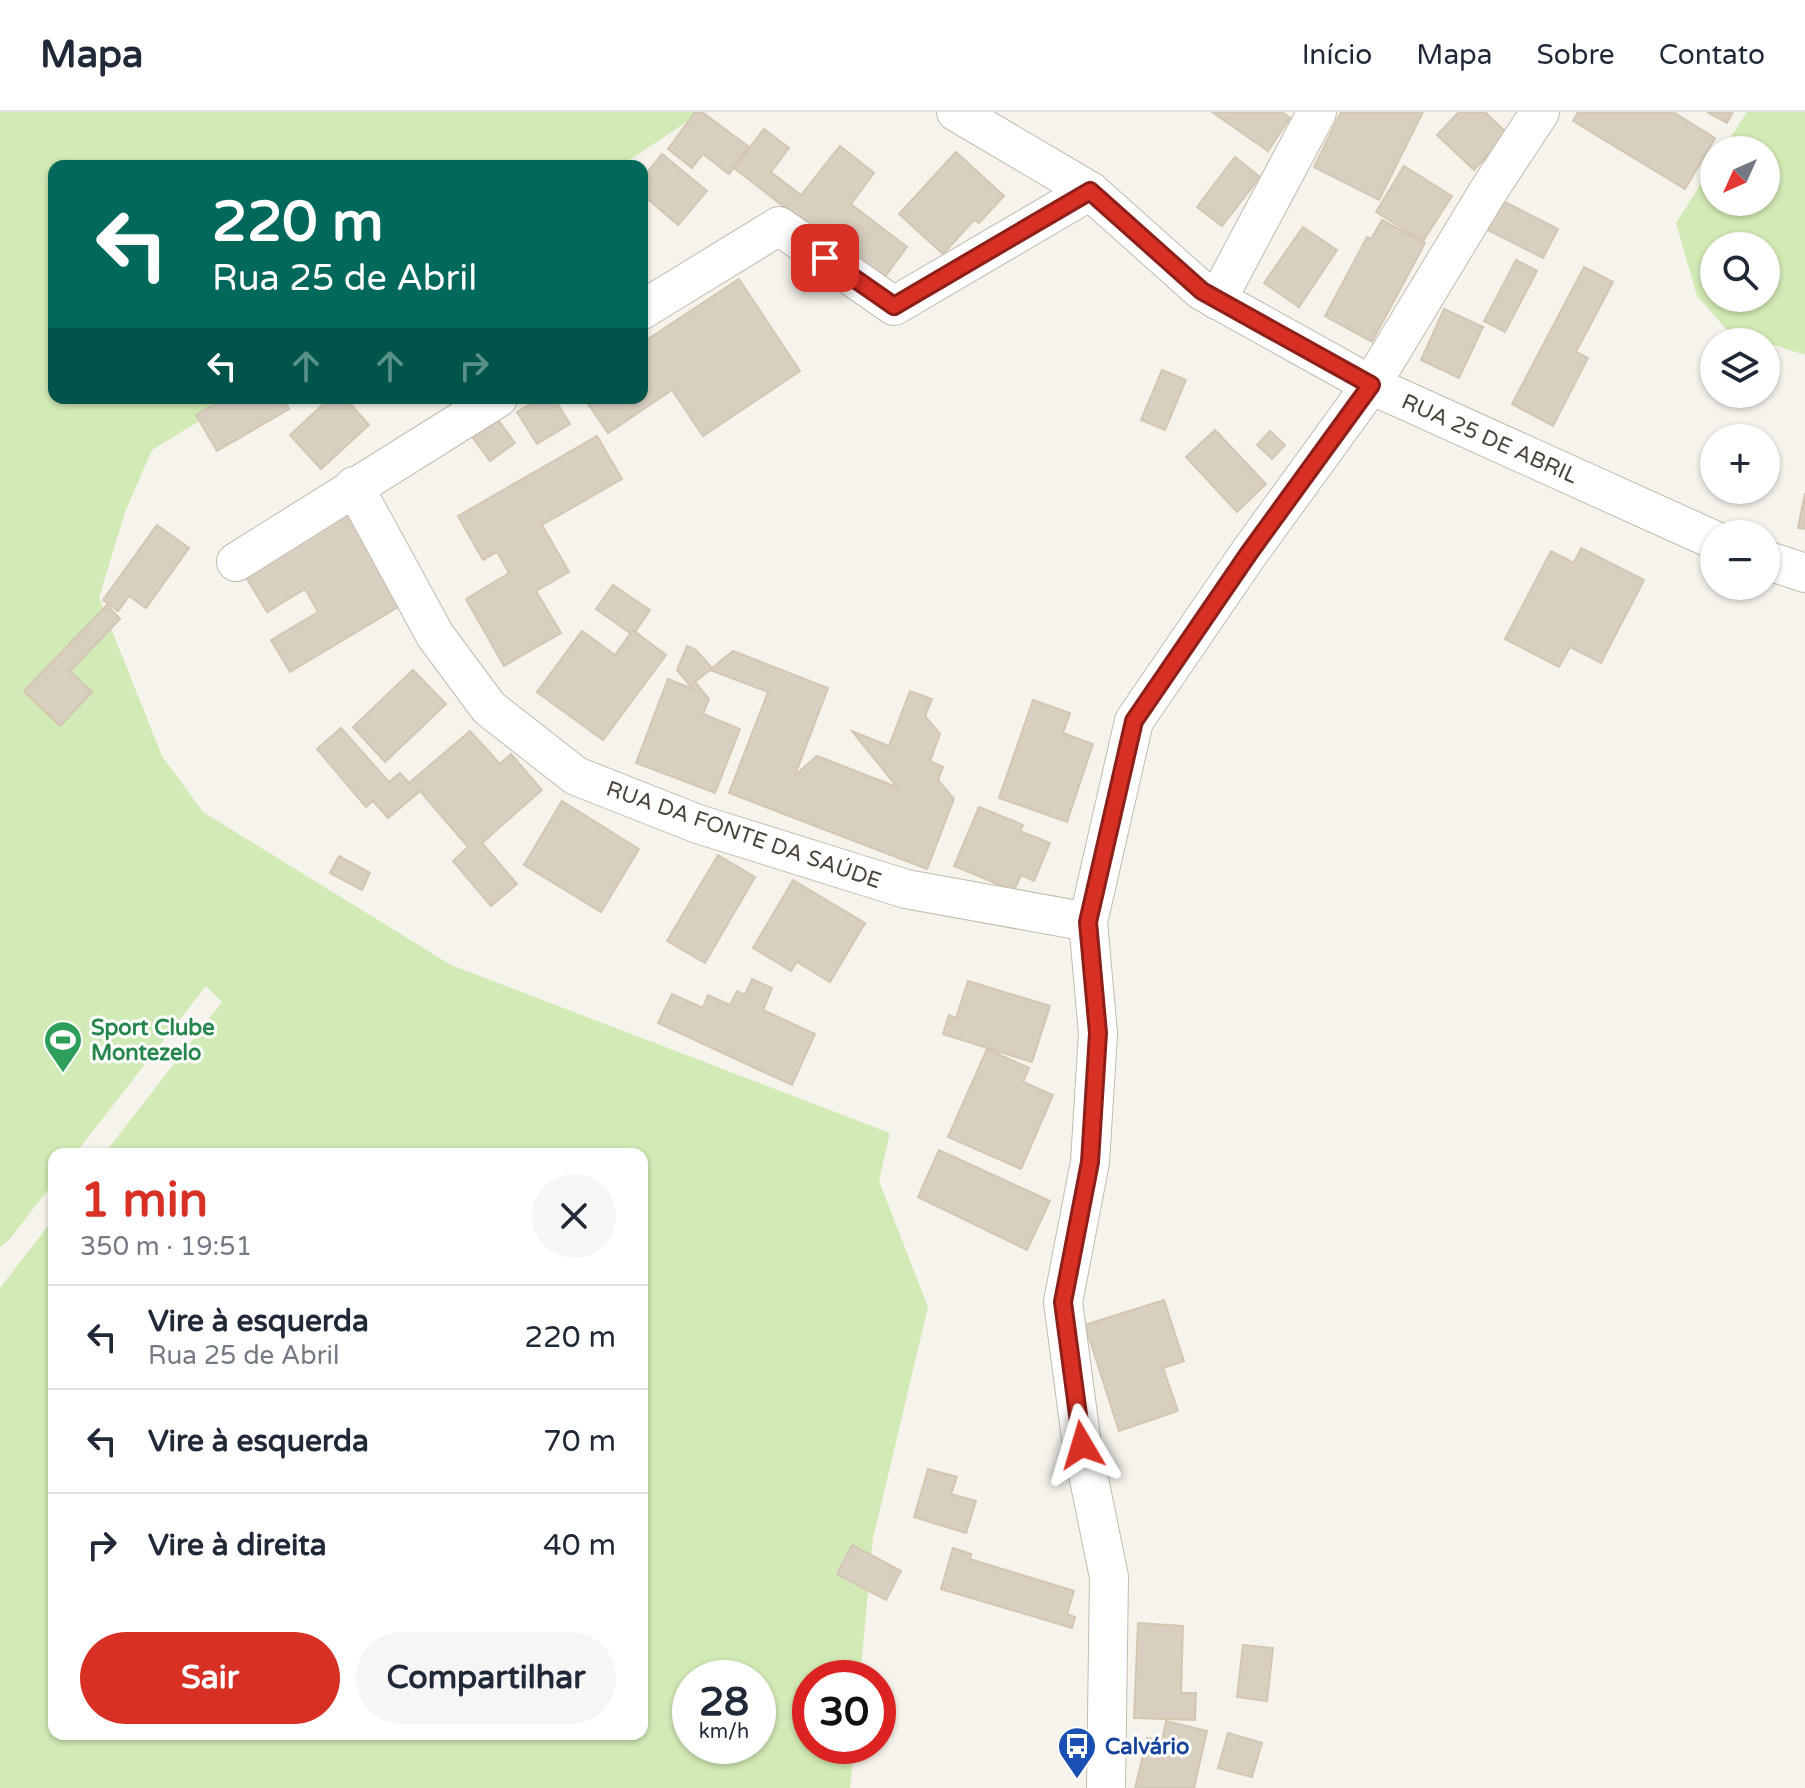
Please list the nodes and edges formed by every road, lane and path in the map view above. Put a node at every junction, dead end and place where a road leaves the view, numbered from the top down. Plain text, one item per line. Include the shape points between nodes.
1 (956, 112) edge
2 (1317, 112) edge
3 (1540, 112) edge
4 (1090, 191) junction
5 (1217, 300) junction
6 (648, 306) edge
7 (1371, 385) junction
8 (488, 404) edge
9 (354, 486) junction
10 (1700, 534) edge
11 (236, 562) dead end
12 (1780, 565) edge
13 (1805, 573) edge
14 (1088, 922) junction
15 (1106, 1788) edge

1 - 4 street, RUA 25 DE ABRIL
2 - 5 street
3 - 7 street
4 - 5 street, RUA 25 DE ABRIL
4 - 6 street via 894,306 779,226
5 - 7 street, RUA 25 DE ABRIL
7 - 10 street, RUA 25 DE ABRIL
7 - 14 street via 1134,721
8 - 9 street
9 - 11 street
9 - 14 street, RUA DA FONTE DA SAÚDE via 435,635 489,708 576,776 698,824 906,889
12 - 13 street
14 - 15 street via 1098,1033 1091,1147 1063,1302 1082,1445 1109,1577

